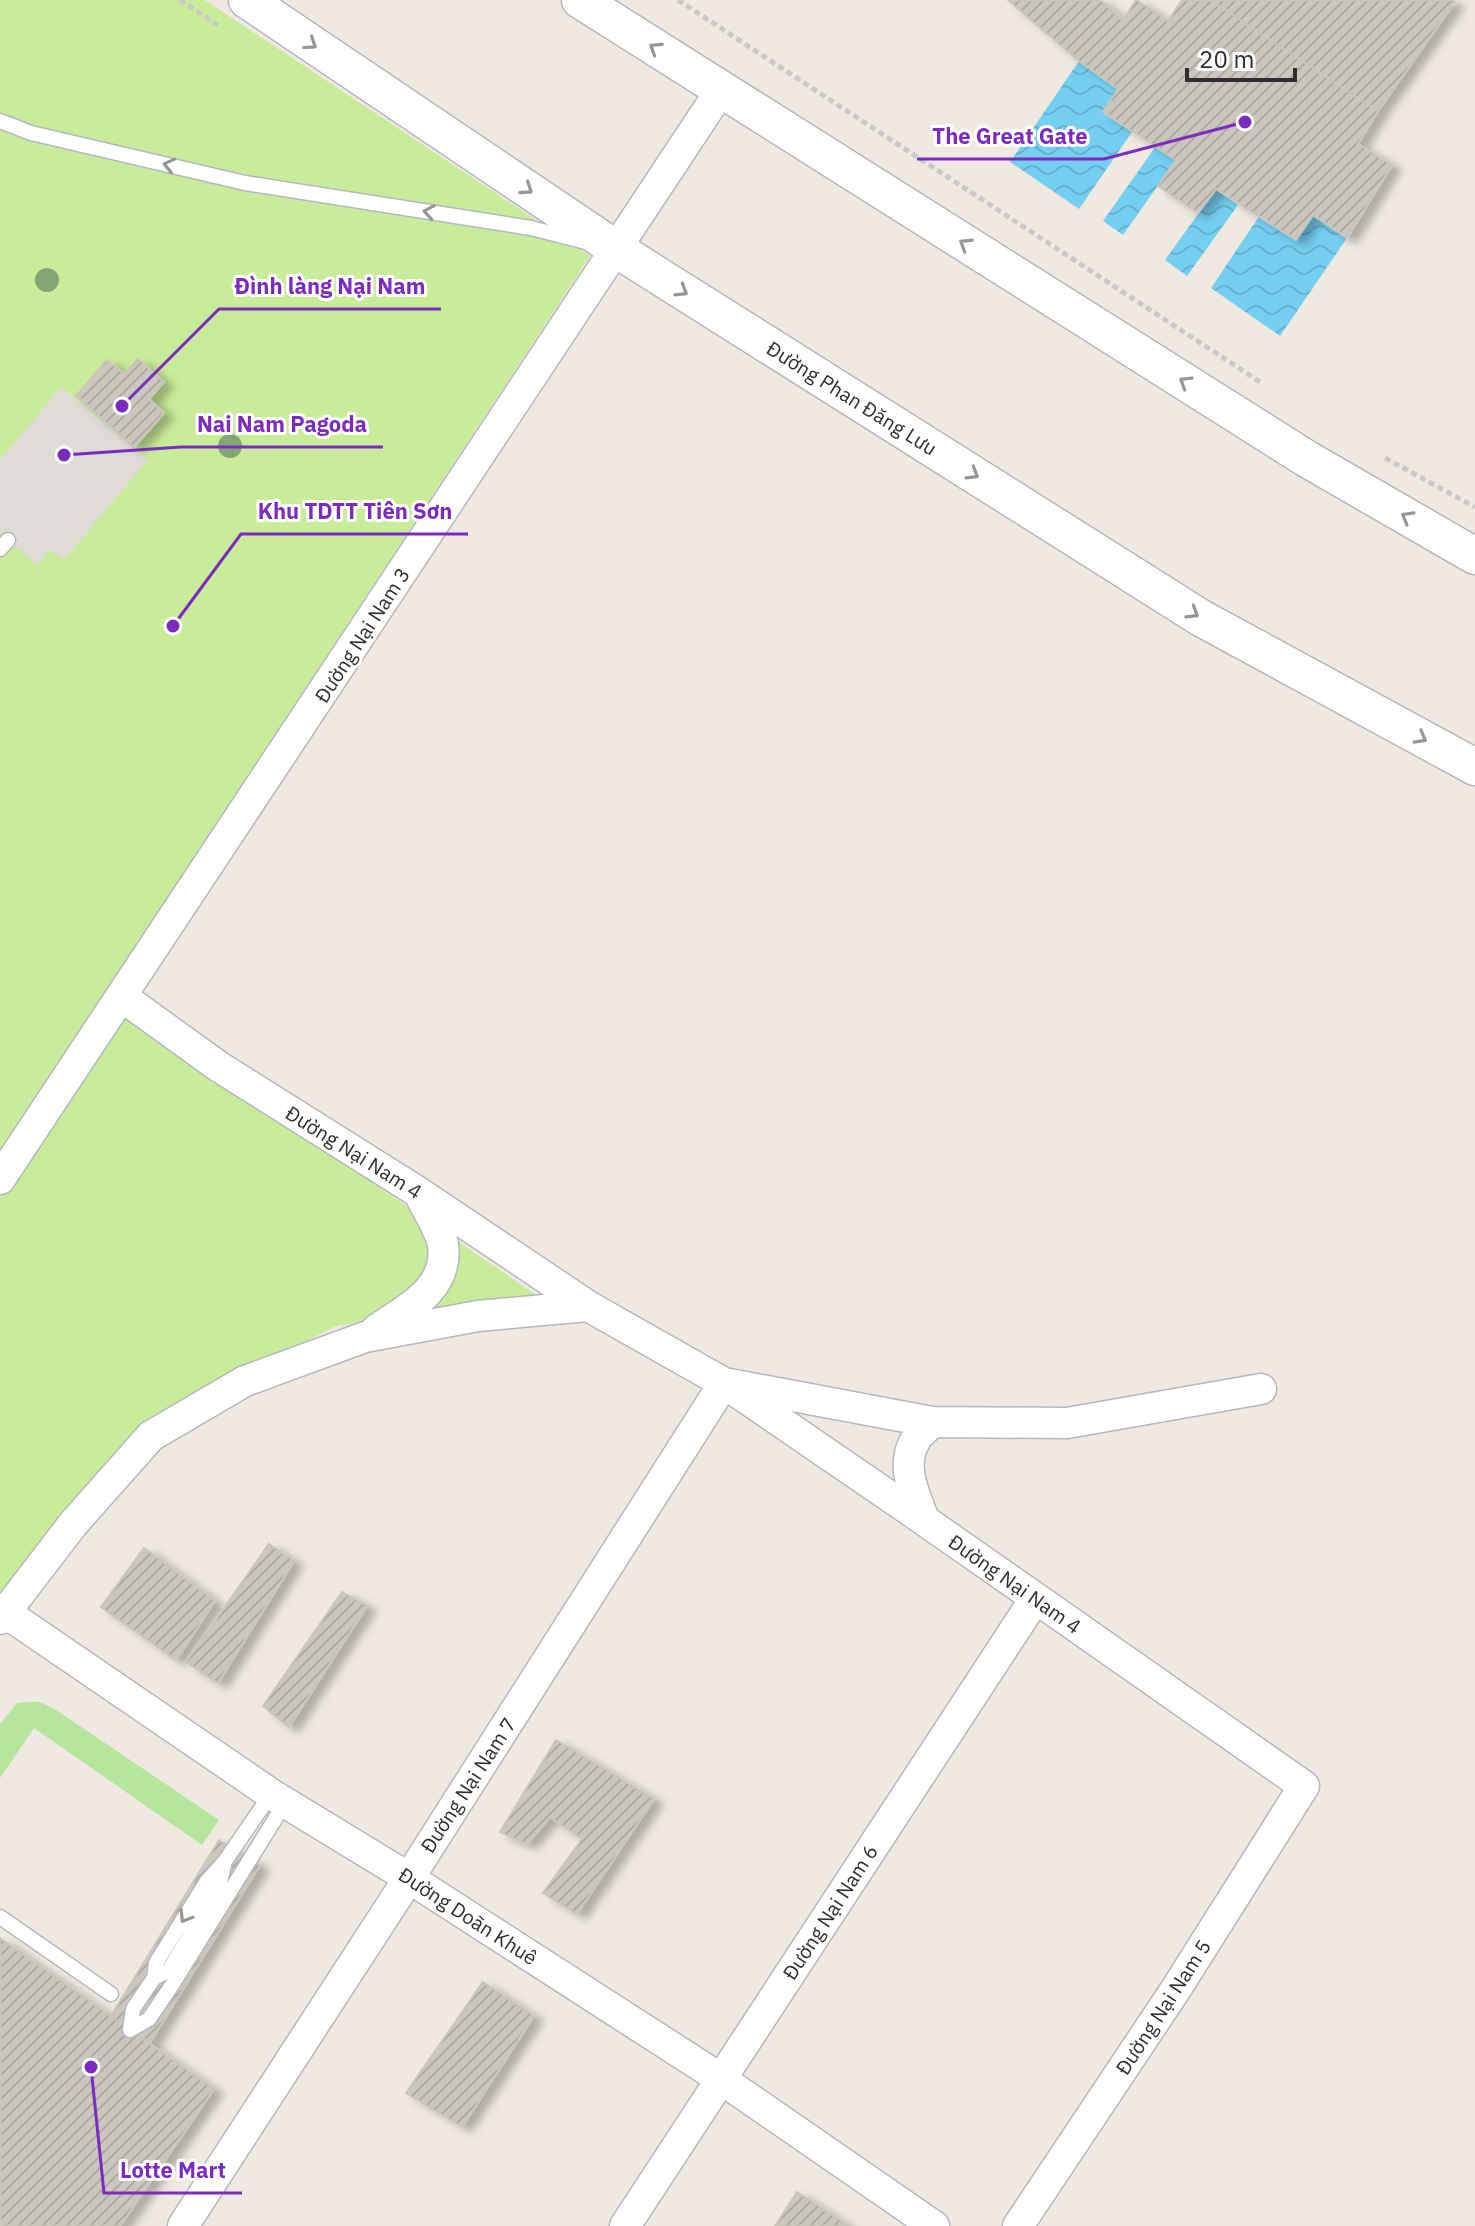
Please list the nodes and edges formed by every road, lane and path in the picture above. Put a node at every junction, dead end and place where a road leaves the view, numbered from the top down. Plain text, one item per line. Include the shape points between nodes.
1 (247, 0) edge
2 (580, 0) edge
3 (678, 0) edge
4 (721, 90) junction
5 (0, 121) edge
6 (616, 249) junction
7 (1272, 390) dead end
8 (1380, 456) dead end
9 (1475, 507) edge
10 (1475, 556) edge
11 (1475, 767) edge
12 (121, 996) junction
13 (0, 1179) edge
14 (418, 1192) junction
15 (588, 1306) junction
16 (365, 1337) junction
17 (724, 1383) junction
18 (1261, 1389) dead end
19 (932, 1422) junction
20 (924, 1520) junction
21 (1035, 1599) junction
22 (2, 1614) edge
23 (1304, 1786) joint
24 (278, 1798) junction
25 (409, 1878) junction
26 (0, 1917) edge
27 (111, 1994) dead end
28 (721, 2079) junction
29 (183, 2226) edge
30 (625, 2226) edge
31 (934, 2226) edge
32 (1018, 2226) edge

1 -> 6 street, Đường Phan Đăng Lưu
4 -> 2 street
3 - 7 path
4 - 6 street, Đường Nại Nam 3
10 -> 4 street via 1307,459
6 -> 5 lane via 531,228 245,183 31,133
6 -> 11 street, Đường Phan Đăng Lưu via 1201,618
6 - 12 street, Đường Nại Nam 3
8 - 9 path
12 - 13 street, Đường Nại Nam 3
12 - 14 street, Đường Nại Nam 4 via 218,1066
14 - 15 street, Đường Nại Nam 4
14 - 16 street via 443,1244 440,1275 424,1298
15 - 16 street via 478,1316
15 - 17 street, Đường Nại Nam 4
16 - 22 street via 245,1381 151,1436
17 - 19 street
17 - 20 street, Đường Nại Nam 4
17 - 25 street, Đường Nại Nam 7
18 - 19 street via 1067,1423
19 - 20 street via 915,1440 909,1460 910,1483
20 - 21 street, Đường Nại Nam 4
21 - 23 street, Đường Nại Nam 4
21 - 28 street, Đường Nại Nam 6
22 - 24 street, Đường Doãn Khuê
23 - 32 street, Đường Nại Nam 5
24 -> 24 lane via 207,1881 156,1963 154,1978 133,2009 130,2030 149,2019 172,1985 243,1870
24 - 25 street, Đường Doãn Khuê
25 - 28 street, Đường Doãn Khuê
25 - 29 street, Đường Nại Nam 7
26 - 27 lane
28 - 30 street, Đường Nại Nam 6
28 - 31 street, Đường Doãn Khuê

